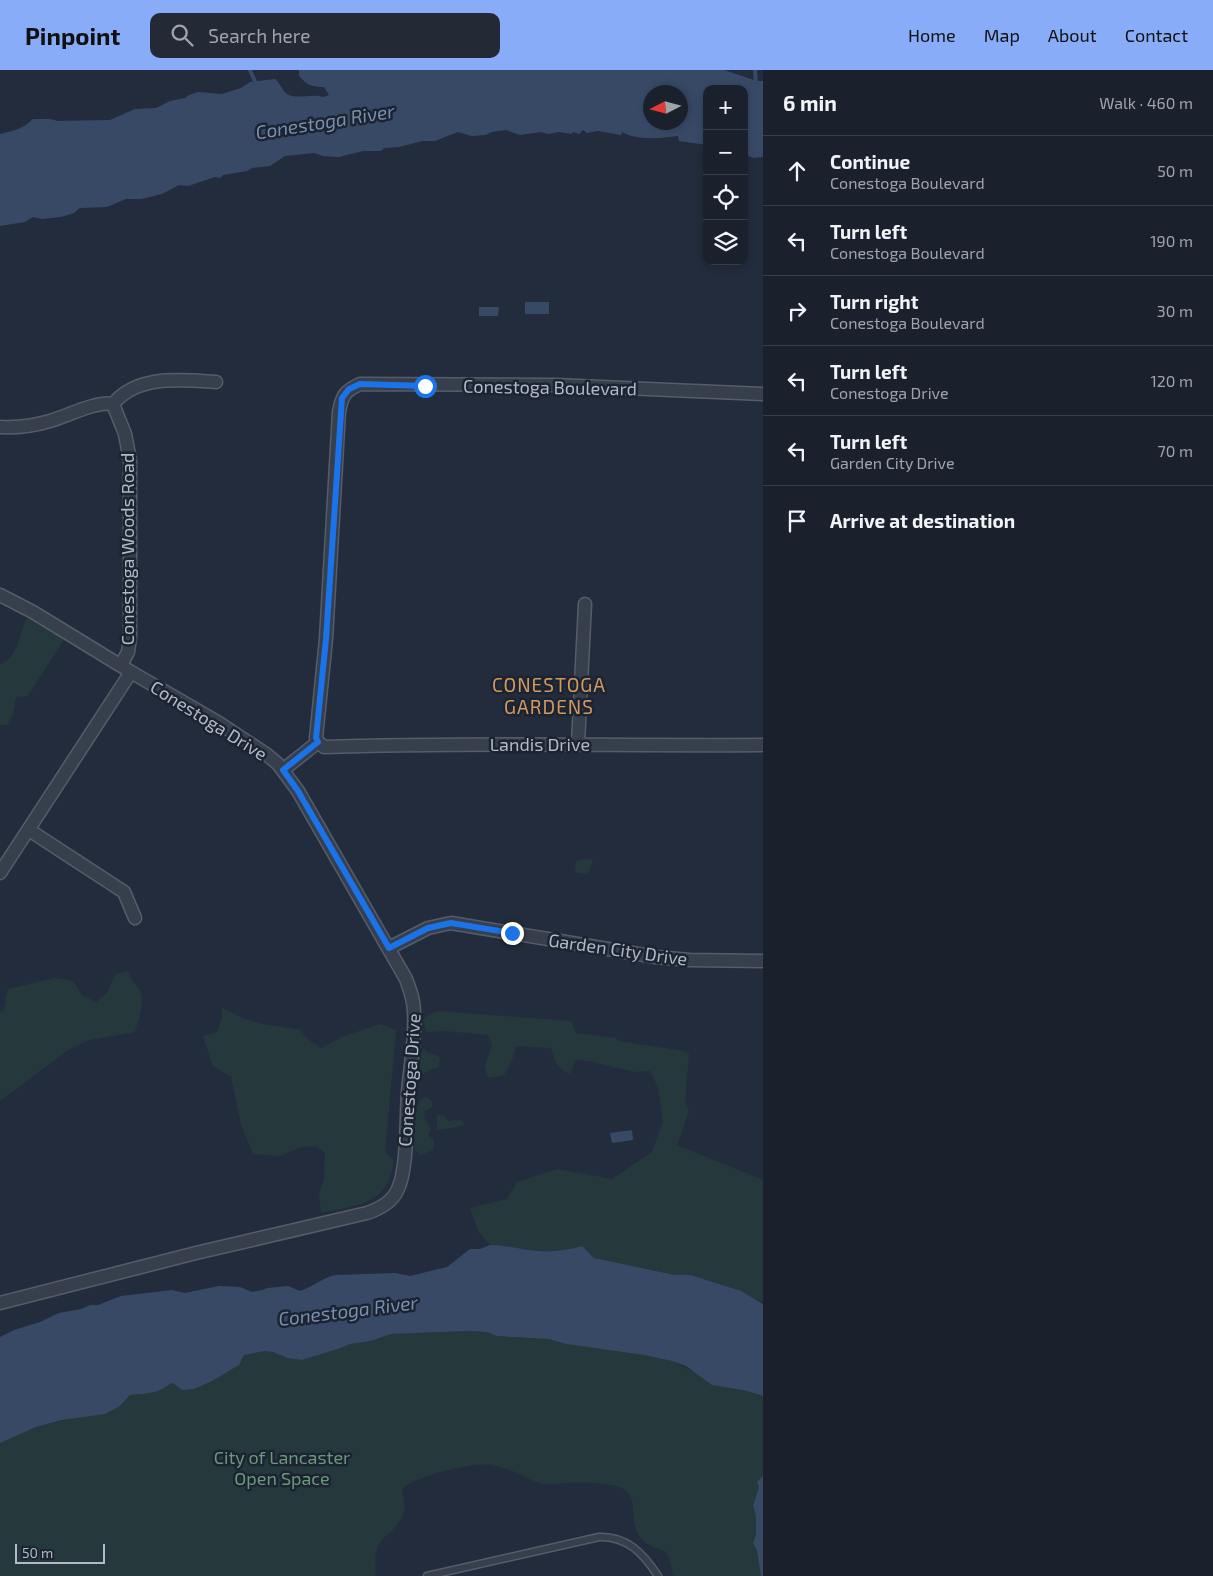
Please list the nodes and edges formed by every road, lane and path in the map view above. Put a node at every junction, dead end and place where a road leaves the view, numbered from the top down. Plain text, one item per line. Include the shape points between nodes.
1 (216, 382) dead end
2 (763, 394) edge
3 (113, 404) junction
4 (0, 427) edge
5 (0, 595) edge
6 (586, 604) dead end
7 (126, 669) junction
8 (318, 742) junction
9 (578, 744) junction
10 (763, 744) edge
11 (283, 770) junction
12 (29, 830) junction
13 (0, 874) edge
14 (135, 918) dead end
15 (389, 948) junction
16 (763, 961) edge
17 (0, 1303) edge
18 (427, 1576) edge
19 (658, 1576) edge

1 - 3 street via 154,382 126,392
2 - 8 street, Conestoga Boulevard via 555,386 360,384 349,389 342,398 340,412
3 - 4 street via 20,428
3 - 7 street, Conestoga Woods Road via 125,434 130,460 130,638
5 - 7 street, Conestoga Drive via 34,612
6 - 9 street
7 - 11 street, Conestoga Drive via 219,723 266,754
7 - 12 street, Conestoga Woods Road
8 - 9 street, Landis Drive via 324,747
8 - 11 street
9 - 10 street, Landis Drive
11 - 15 street, Conestoga Drive
12 - 13 street, Conestoga Woods Road
12 - 14 street via 124,892
15 - 16 street, Garden City Drive via 428,928 451,923 656,957
15 - 17 street, Conestoga Drive via 411,992 415,1026 403,1171 397,1192 387,1204 367,1213
18 - 19 lane via 605,1536 619,1539 632,1547 648,1560

